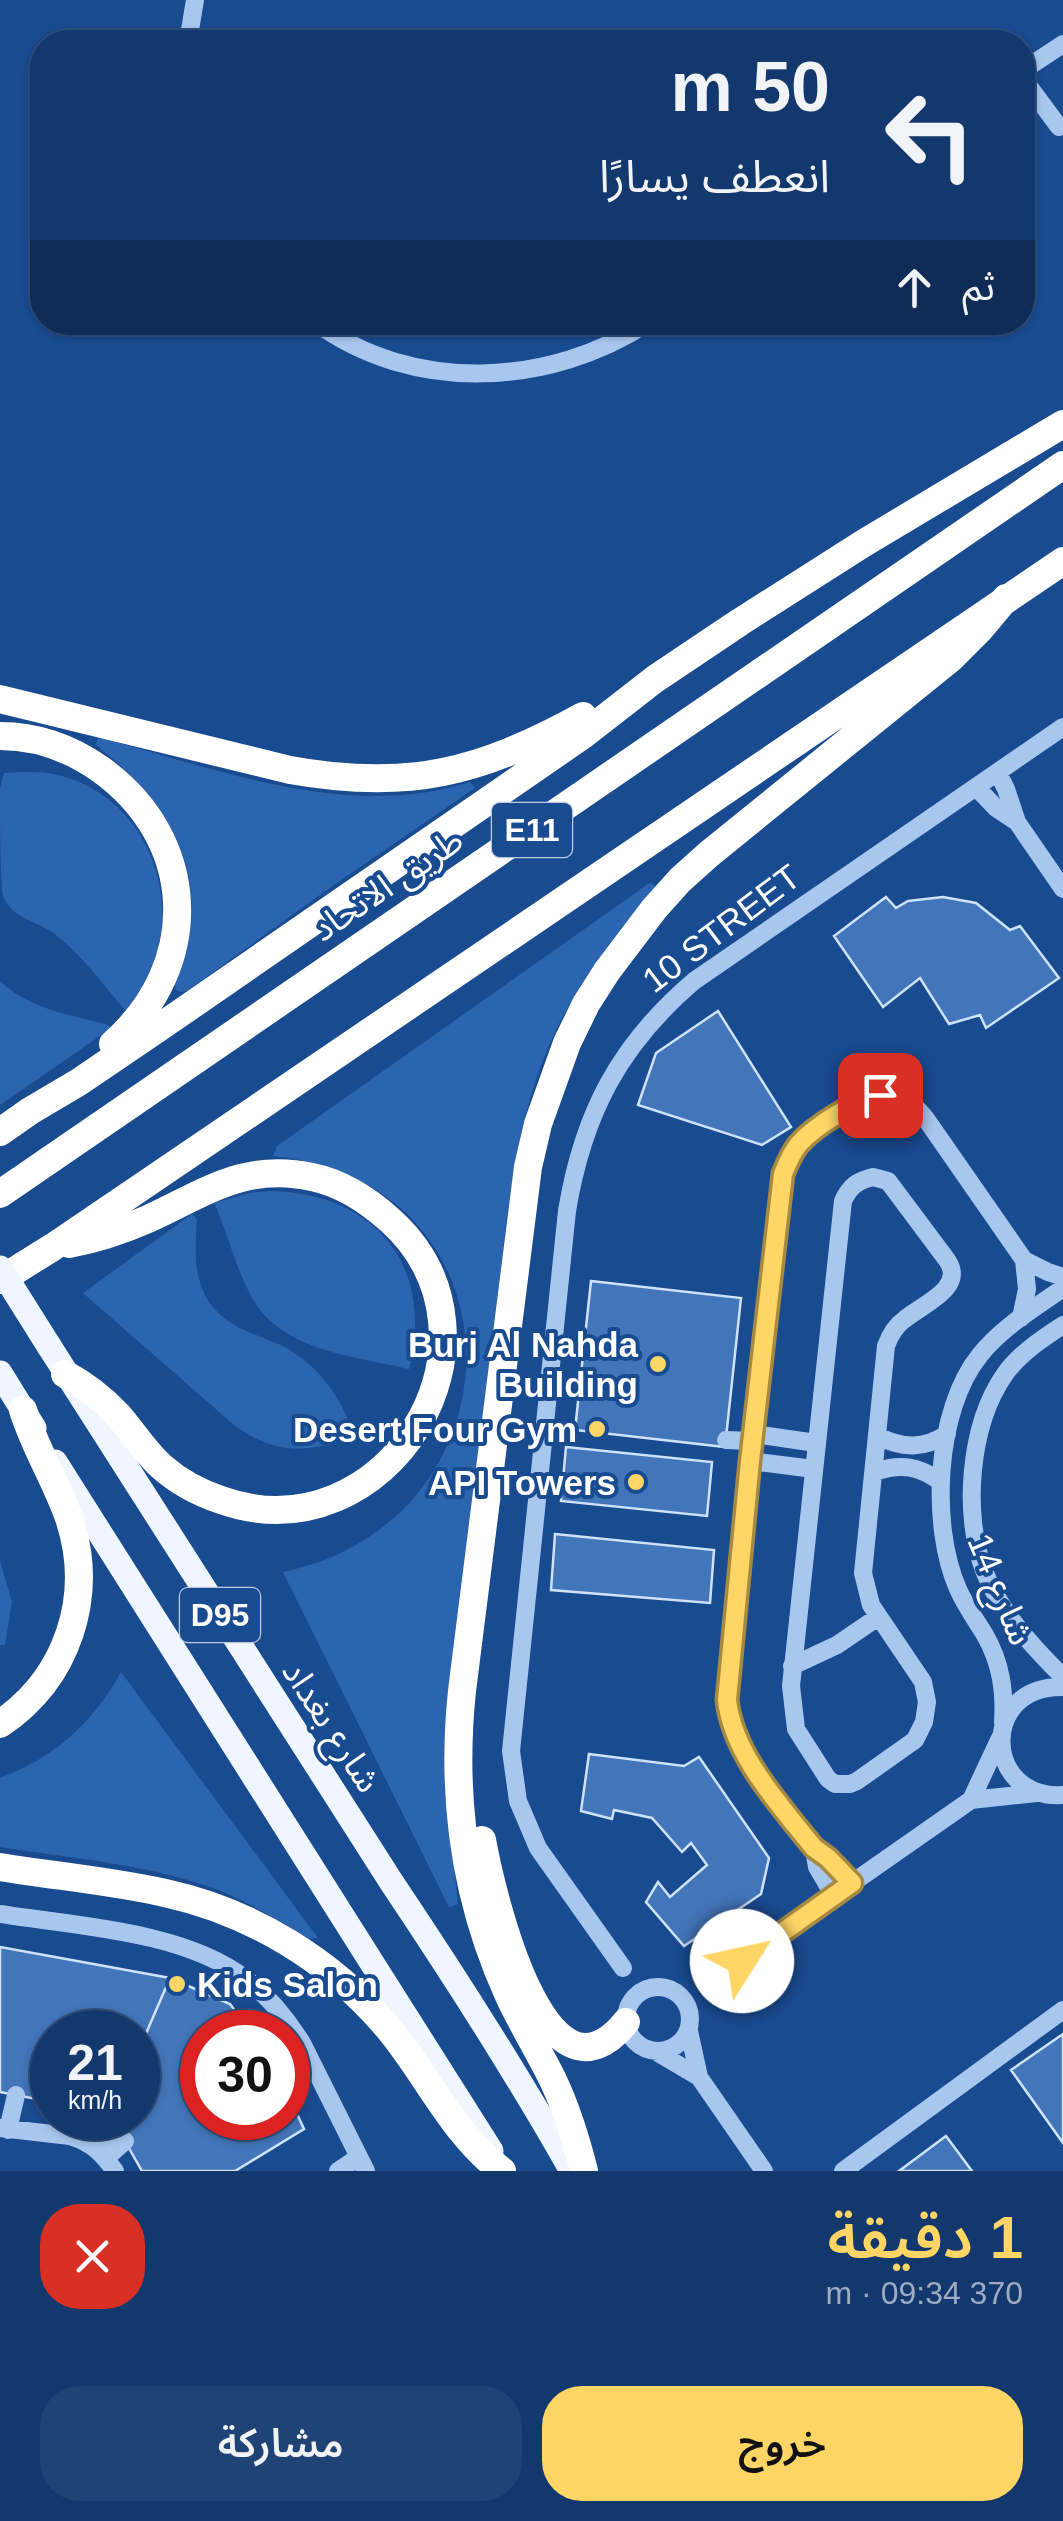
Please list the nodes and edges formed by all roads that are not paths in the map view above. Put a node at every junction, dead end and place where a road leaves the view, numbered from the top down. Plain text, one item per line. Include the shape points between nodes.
1 (195, 0) edge
2 (190, 30) edge
3 (1063, 44) edge
4 (1035, 64) edge
5 (1035, 93) edge
6 (1059, 128) dead end
7 (332, 335) edge
8 (625, 335) edge
9 (1063, 424) edge
10 (1063, 465) edge
11 (1063, 561) edge
12 (1006, 598) junction
13 (655, 679) junction
14 (0, 699) edge
15 (1063, 727) edge
16 (0, 736) edge
17 (998, 774) junction
18 (976, 788) junction
19 (1016, 822) junction
20 (1063, 889) edge
21 (30, 1111) junction
22 (0, 1132) edge
23 (0, 1194) edge
24 (53, 1247) junction
25 (1024, 1260) junction
26 (0, 1268) edge
27 (1063, 1276) edge
28 (0, 1280) edge
29 (1063, 1288) edge
30 (1021, 1318) junction
31 (1063, 1325) edge
32 (65, 1374) junction
33 (2, 1376) edge
34 (23, 1410) junction
35 (947, 1434) junction
36 (878, 1436) junction
37 (739, 1438) junction
38 (816, 1442) junction
39 (750, 1461) junction
40 (814, 1469) junction
41 (875, 1472) junction
42 (941, 1482) junction
43 (878, 1617) junction
44 (468, 1655) junction
45 (792, 1666) junction
46 (1063, 1677) edge
47 (1063, 1687) edge
48 (0, 1724) edge
49 (1002, 1730) junction
50 (1054, 1795) edge
51 (971, 1800) junction
52 (814, 1848) junction
53 (0, 1867) edge
54 (852, 1883) junction
55 (834, 1896) junction
56 (0, 1914) edge
57 (623, 1968) junction
58 (709, 1983) junction
59 (661, 1988) junction
60 (1063, 2010) edge
61 (627, 2013) junction
62 (689, 2026) junction
63 (654, 2052) junction
64 (699, 2077) junction
65 (16, 2094) dead end
66 (4, 2129) edge
67 (30, 2132) edge
68 (362, 2164) edge
69 (338, 2171) edge
70 (503, 2171) edge
71 (572, 2171) edge
72 (584, 2171) edge
73 (764, 2171) edge
74 (843, 2171) edge

1 - 2 street
3 - 4 street
5 - 6 street
7 - 8 street via 392,362 456,374 522,372 585,356
9 - 13 highway
10 - 23 highway, طريق الاتحاد / E11
11 - 12 highway, E11
12 - 24 highway, E11
12 - 44 highway via 951,658 680,880 586,1004 550,1083 528,1167
13 - 14 highway via 496,758 431,775 376,779 290,770
13 - 21 highway
15 - 17 street, 10 STREET
16 - 21 highway via 70,750 114,778 163,842 177,896 172,952 150,1003 114,1043
17 - 18 street, 10 STREET
17 - 19 street
18 - 19 street
18 - 57 street, 10 STREET via 674,999 607,1083 577,1158 511,1750 518,1801 532,1836
19 - 20 street
21 - 22 highway
24 - 28 highway, E11
24 - 32 highway via 128,1228 218,1184 265,1174 314,1177 380,1211 415,1246 434,1286 442,1328 432,1396 408,1443 354,1490 298,1508 226,1502 183,1482 108,1405
25 - 27 street
25 - 30 street
25 - 37 street via 926,1118 895,1096 866,1098 798,1145 783,1174
26 - 32 main road, شارع بغداد / D95, bridge
29 - 30 street, شارع 14
30 - 35 street, شارع 14 via 979,1355 963,1381
31 - 46 street, شارع 14 via 1018,1360 996,1390 982,1424 971,1507 978,1553 996,1596
32 - 71 main road, شارع بغداد / D95 via 495,2040
33 - 34 main road, D95
34 - 48 highway via 68,1516 78,1589 60,1659 33,1698
34 - 70 main road, D95
35 - 36 street via 910,1447
35 - 42 street, شارع 14
36 - 38 street via 890,1337 944,1292 953,1276 888,1182 873,1177 848,1188 842,1202
36 - 41 street
37 - 38 street
37 - 39 street
38 - 40 street
39 - 40 street
39 - 52 street via 729,1716 741,1749
40 - 45 street
41 - 42 street via 907,1466
41 - 43 street via 864,1573
42 - 49 street, شارع 14 via 946,1554 1002,1676
43 - 45 street
43 - 45 street via 923,1682 926,1712 916,1740 857,1781 835,1784 806,1748 792,1708
44 - 61 highway via 472,1769 488,1871 528,1989 548,2026 579,2047 613,2037
44 - 72 highway via 458,1763 468,1870 497,1968 562,2100
47 - 49 street via 1021,1698
49 - 50 street via 1006,1765 1024,1786
49 - 51 street
50 - 51 street
51 - 54 street
52 - 54 street
52 - 55 street
53 - 70 highway via 170,1894 278,1936 366,2004 470,2143
54 - 55 street
55 - 58 street
56 - 68 street via 162,1942 244,1978 290,2023
57 - 59 street
57 - 61 street
58 - 59 street
58 - 62 street
59 - 61 street via 640,1992
59 - 62 street via 685,2001
60 - 74 street
61 - 63 street via 638,2045
62 - 63 street via 678,2044
62 - 64 street
63 - 64 street
64 - 73 street
65 - 66 street
66 - 67 street
68 - 69 street

